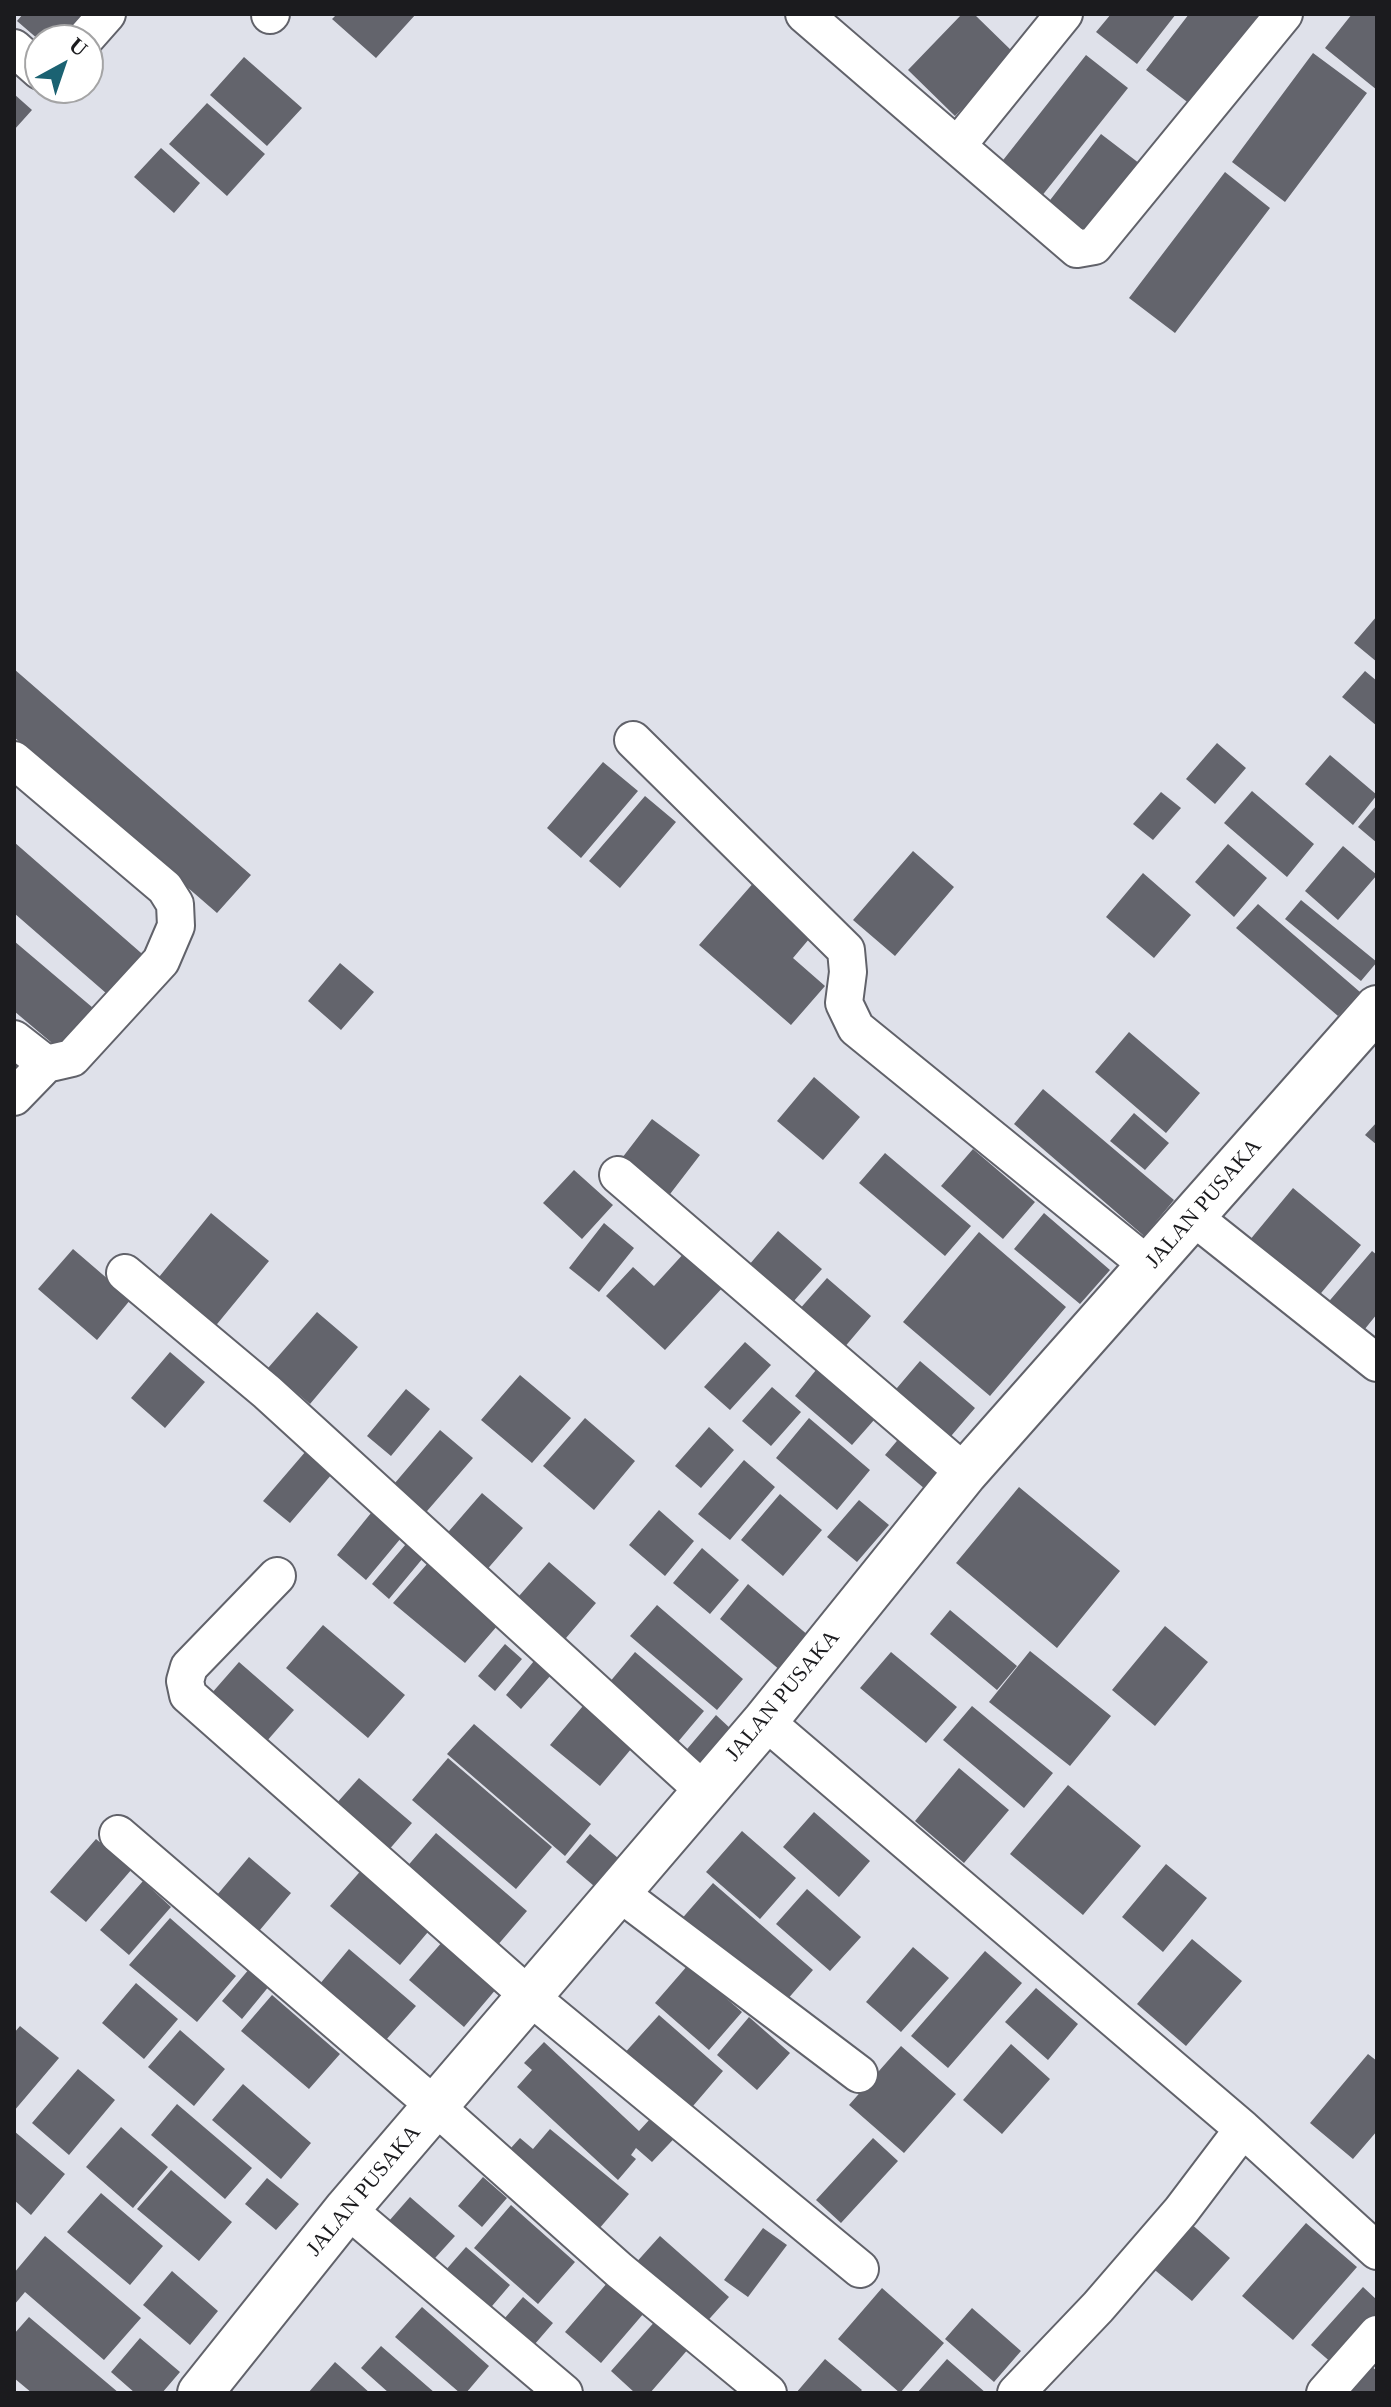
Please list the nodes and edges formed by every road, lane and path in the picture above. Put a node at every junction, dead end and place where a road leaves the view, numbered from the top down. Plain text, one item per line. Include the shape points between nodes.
1 (804, 14) edge
2 (1064, 14) edge
3 (1284, 14) edge
4 (957, 146) junction
5 (633, 740) dead end
6 (14, 760) edge
7 (1377, 1008) edge
8 (14, 1039) edge
9 (46, 1064) junction
10 (14, 1097) edge
11 (618, 1175) dead end
12 (1192, 1216) junction
13 (1149, 1266) junction
14 (125, 1273) dead end
15 (1377, 1363) edge
16 (965, 1473) junction
17 (277, 1576) dead end
18 (765, 1721) junction
19 (703, 1790) junction
20 (118, 1834) dead end
21 (617, 1891) junction
22 (528, 1995) junction
23 (859, 2074) dead end
24 (435, 2106) junction
25 (1243, 2129) junction
26 (347, 2209) junction
27 (1377, 2251) edge
28 (860, 2269) dead end
29 (1377, 2334) edge
30 (200, 2393) edge
31 (564, 2393) edge
32 (768, 2393) edge
33 (1016, 2393) edge
34 (1325, 2393) edge

1 - 4 street
2 - 4 street
3 - 4 street via 1094,246 1077,249 1065,242
5 - 13 street via 846,950 844,1003 856,1028
6 - 9 street via 165,888 175,904 176,926 161,961 72,1058
7 - 12 street, JALAN PUSAKA
8 - 9 street
9 - 10 street
11 - 16 street
12 - 13 street, JALAN PUSAKA
12 - 15 street
13 - 16 street, JALAN PUSAKA
14 - 19 street via 267,1392
16 - 18 street, JALAN PUSAKA
17 - 22 street via 189,1667 188,1695
18 - 19 street, JALAN PUSAKA
18 - 25 street
19 - 21 street, JALAN PUSAKA
20 - 24 street
21 - 22 street, JALAN PUSAKA
21 - 23 street
22 - 24 street, JALAN PUSAKA
22 - 28 street
24 - 26 street, JALAN PUSAKA
24 - 32 street via 619,2270
25 - 27 street
25 - 33 street via 1171,2223
26 - 30 street, JALAN PUSAKA
26 - 31 street
29 - 34 street

